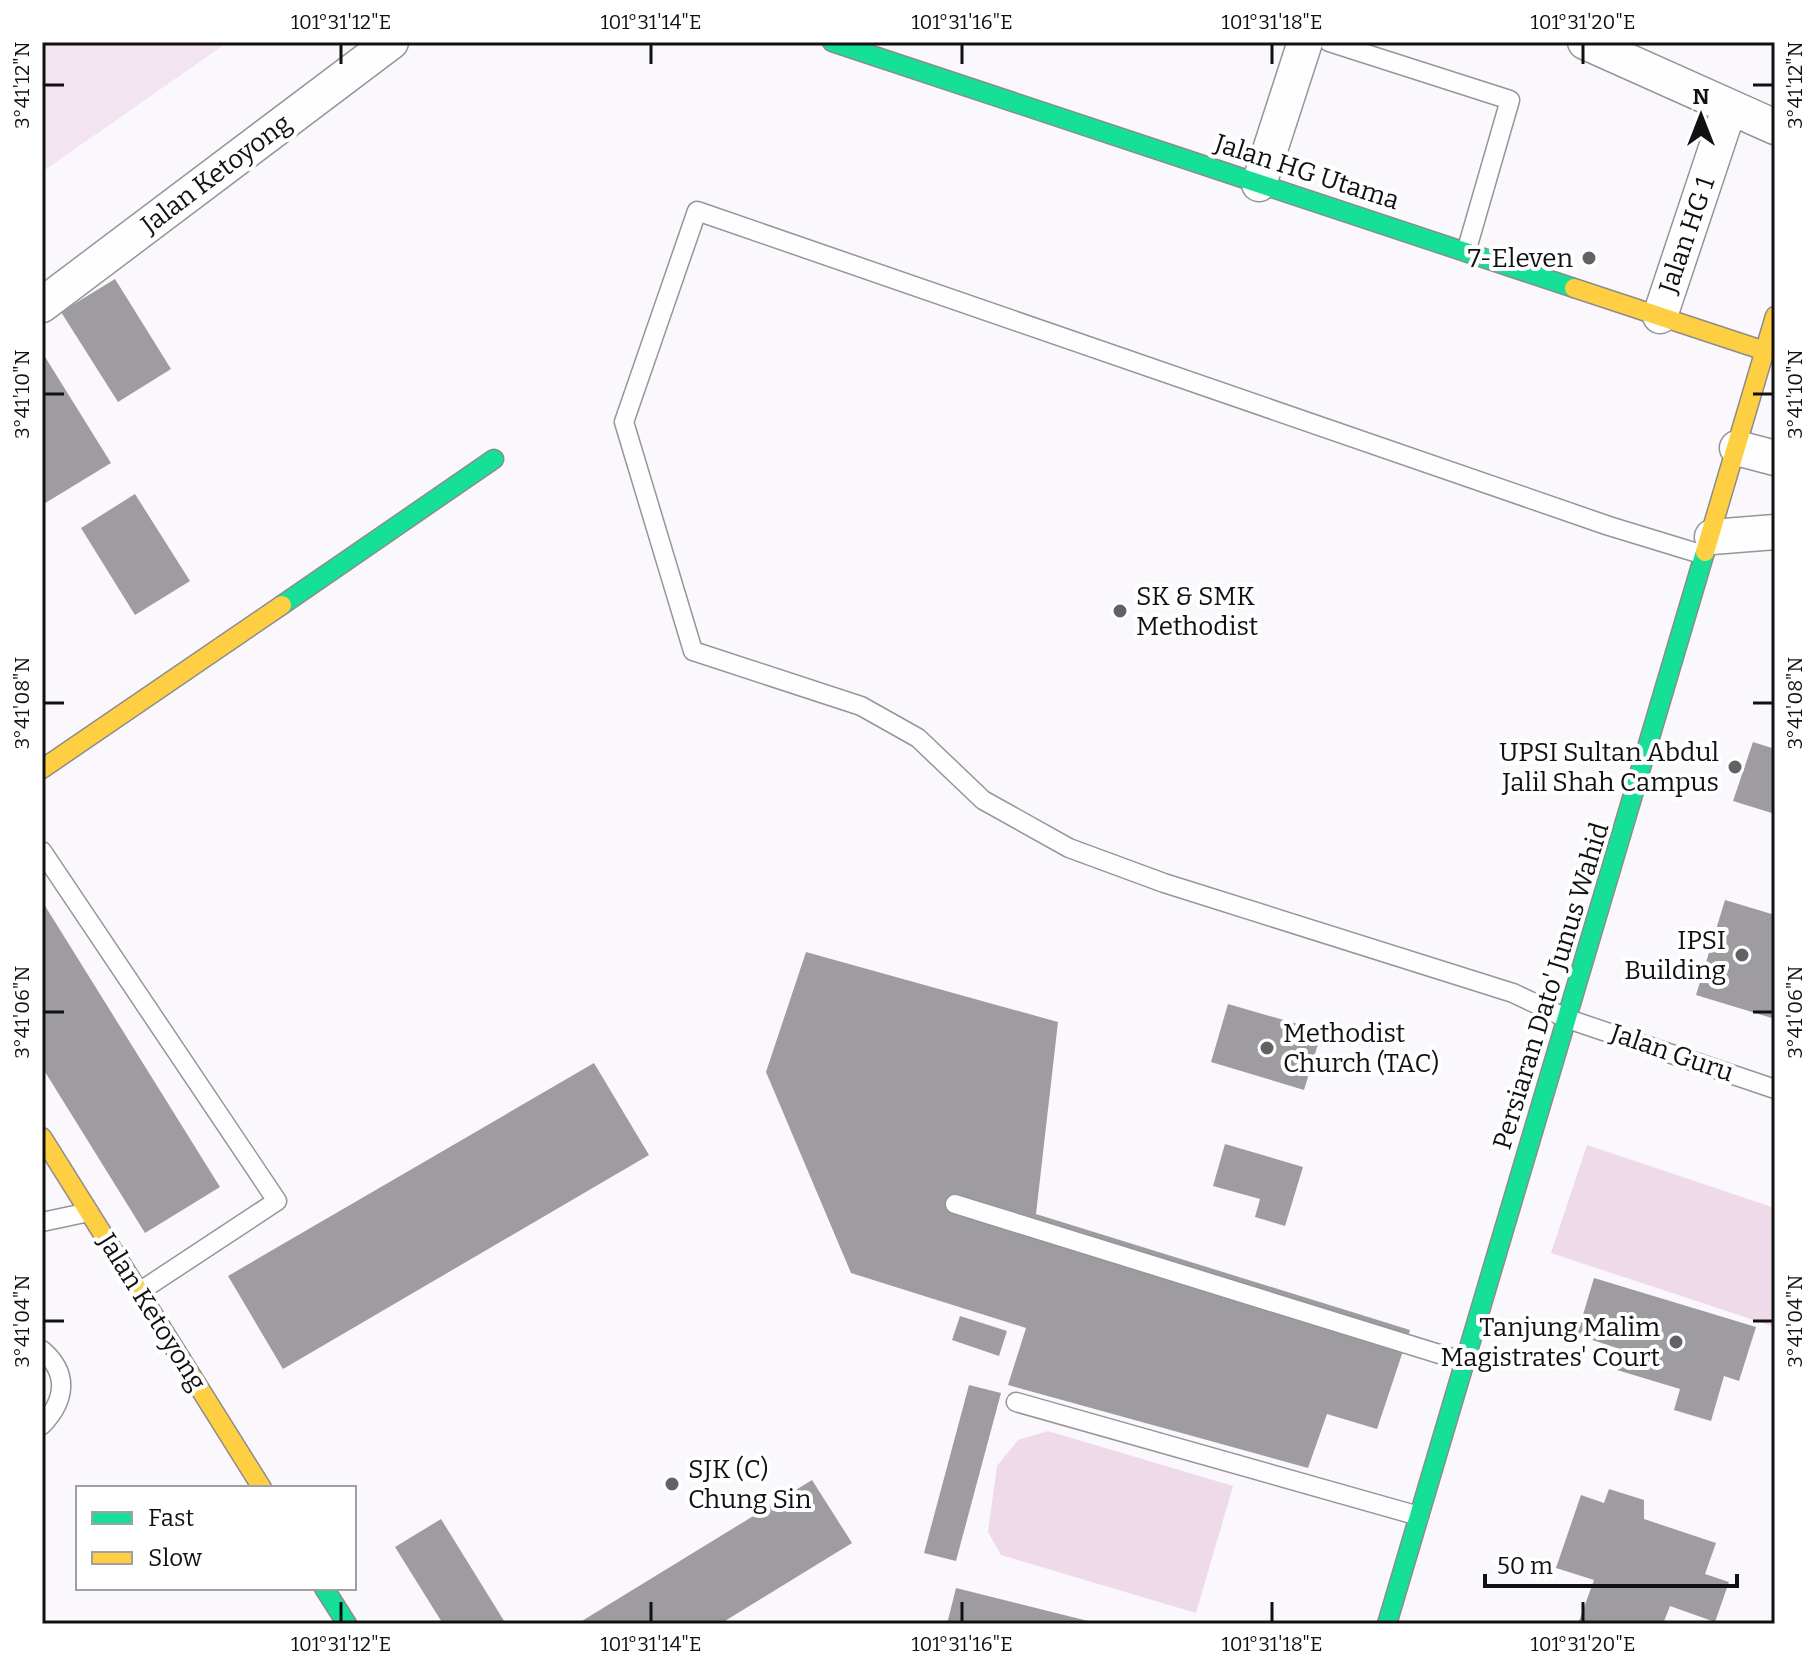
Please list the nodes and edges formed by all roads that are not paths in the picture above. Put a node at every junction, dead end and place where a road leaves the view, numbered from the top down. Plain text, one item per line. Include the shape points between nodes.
1 (391, 42) edge
2 (832, 42) edge
3 (1305, 42) edge
4 (1329, 42) edge
5 (1585, 42) edge
6 (1729, 109) junction
7 (1775, 127) edge
8 (1259, 184) junction
9 (1466, 252) junction
10 (42, 305) edge
11 (1660, 316) junction
12 (1771, 337) edge
13 (1737, 448) junction
14 (1775, 458) edge
15 (494, 459) dead end
16 (1775, 532) edge
17 (1709, 546) junction
18 (42, 769) edge
19 (42, 851) edge
20 (1568, 1019) junction
21 (1775, 1089) edge
22 (42, 1137) edge
23 (955, 1204) dead end
24 (89, 1212) junction
25 (42, 1222) edge
26 (139, 1292) junction
27 (42, 1350) edge
28 (1465, 1362) junction
29 (1016, 1402) dead end
30 (42, 1425) edge
31 (261, 1486) edge
32 (1419, 1516) junction
33 (325, 1590) edge
34 (347, 1624) edge
35 (1387, 1624) edge

1 - 10 street, Jalan Ketoyong
2 - 8 street, Jalan HG Utama
3 - 8 street
4 - 9 lane via 1510,100
5 - 6 street
6 - 7 street
6 - 11 street, Jalan HG 1
8 - 9 street, Jalan HG Utama
9 - 11 street, Jalan HG Utama
11 - 12 street, Jalan HG Utama
12 - 13 street, Persiaran Dato' Junus Wahid
13 - 14 street
13 - 17 street, Persiaran Dato' Junus Wahid
15 - 18 street
16 - 17 street
17 - 20 street, Persiaran Dato' Junus Wahid
17 - 20 lane, Jalan Guru via 1609,526 697,211 624,422 693,651 861,706 918,738 983,800 1069,848 1513,993
19 - 26 lane via 277,1201
20 - 21 lane, Jalan Guru
20 - 28 street, Persiaran Dato' Junus Wahid
22 - 24 street, Jalan Ketoyong
23 - 28 lane
24 - 25 lane
24 - 26 street, Jalan Ketoyong
26 - 31 street, Jalan Ketoyong
27 - 30 lane via 57,1363 62,1391
28 - 32 street, Persiaran Dato' Junus Wahid
29 - 32 lane
32 - 35 street, Persiaran Dato' Junus Wahid
33 - 34 street

